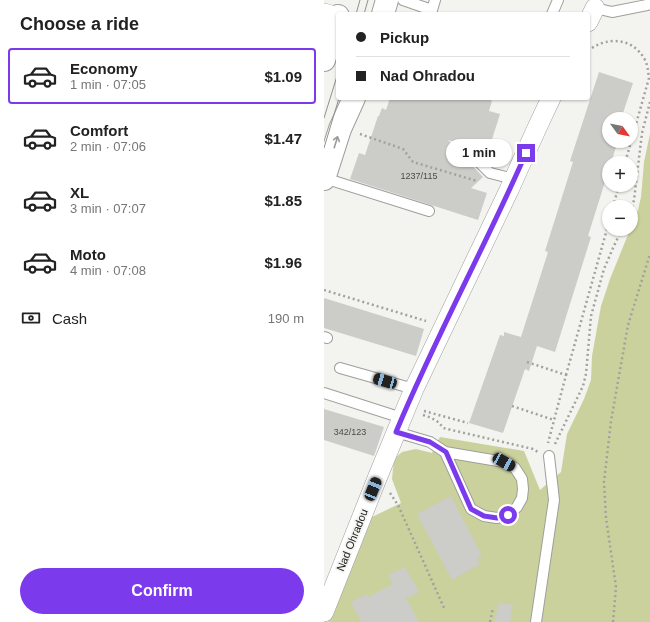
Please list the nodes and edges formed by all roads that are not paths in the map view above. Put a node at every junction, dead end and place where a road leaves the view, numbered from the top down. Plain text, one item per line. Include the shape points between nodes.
1 (343, 0) edge
2 (387, 0) edge
3 (403, 0) edge
4 (435, 0) edge
5 (558, 0) edge
6 (650, 3) edge
7 (592, 10) edge
8 (339, 12) edge
9 (384, 12) edge
10 (553, 12) edge
11 (324, 13) edge
12 (336, 16) edge
13 (336, 22) edge
14 (324, 60) edge
15 (353, 100) edge
16 (550, 100) edge
17 (472, 156) dead end
18 (324, 178) edge
19 (514, 179) junction
20 (429, 211) dead end
21 (340, 368) dead end
22 (414, 389) junction
23 (324, 393) edge
24 (406, 417) junction
25 (446, 452) junction
26 (547, 455) road end
27 (324, 612) edge
28 (536, 622) edge

1 - 8 main road
2 - 9 main road
3 - 4 lane via 432,10
5 - 10 lane
6 - 7 lane via 612,12
11 - 12 street
13 - 14 main road
18 -> 15 main road via 340,129
16 - 19 street, Nad Ohradou
17 - 19 lane via 490,173
18 - 20 lane
19 - 22 street, Nad Ohradou
21 - 22 lane
22 - 24 street, Nad Ohradou
23 - 24 lane
24 - 25 lane via 430,442
24 - 27 street, Nad Ohradou
25 - 25 lane via 504,462 515,468 522,479 523,489 517,508 508,515 497,518 484,516 471,509
26 - 28 lane via 554,500

